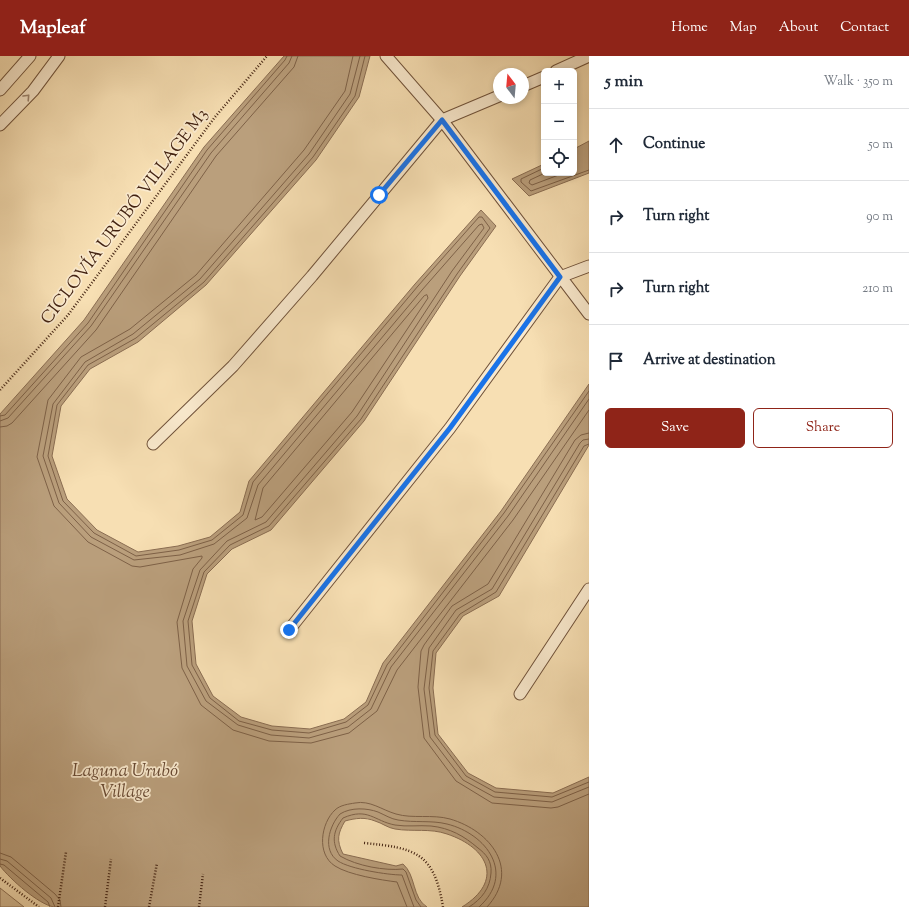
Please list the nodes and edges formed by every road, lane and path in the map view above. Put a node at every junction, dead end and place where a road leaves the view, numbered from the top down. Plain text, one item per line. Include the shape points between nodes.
1 (30, 56) edge
2 (59, 56) edge
3 (267, 56) edge
4 (386, 56) edge
5 (589, 56) edge
6 (563, 68) edge
7 (541, 78) edge
8 (529, 83) edge
9 (0, 90) edge
10 (493, 99) edge
11 (442, 120) junction
12 (0, 125) edge
13 (589, 266) edge
14 (560, 277) junction
15 (589, 314) edge
16 (0, 390) edge
17 (153, 444) dead end
18 (589, 589) edge
19 (289, 630) dead end
20 (520, 694) dead end
21 (364, 843) dead end
22 (66, 852) dead end
23 (111, 859) dead end
24 (157, 863) dead end
25 (203, 874) dead end
26 (0, 878) edge
27 (39, 907) edge
28 (58, 907) edge
29 (105, 907) edge
30 (149, 907) edge
31 (199, 907) edge
32 (443, 907) edge

1 - 9 street
12 -> 2 street via 32,91
3 - 16 path, CICLOVÍA URUBÓ VILLAGE M3 via 215,117 68,315
4 - 11 street
5 - 6 street
7 - 8 street
10 - 11 street
11 - 14 street
11 - 17 street via 233,366
13 - 14 street
14 - 15 street
14 - 19 street via 450,428
18 - 20 street
21 - 32 path via 394,846 413,852 424,859 439,886
22 - 28 path
23 - 29 path
24 - 30 path
25 - 31 path
26 - 27 path

